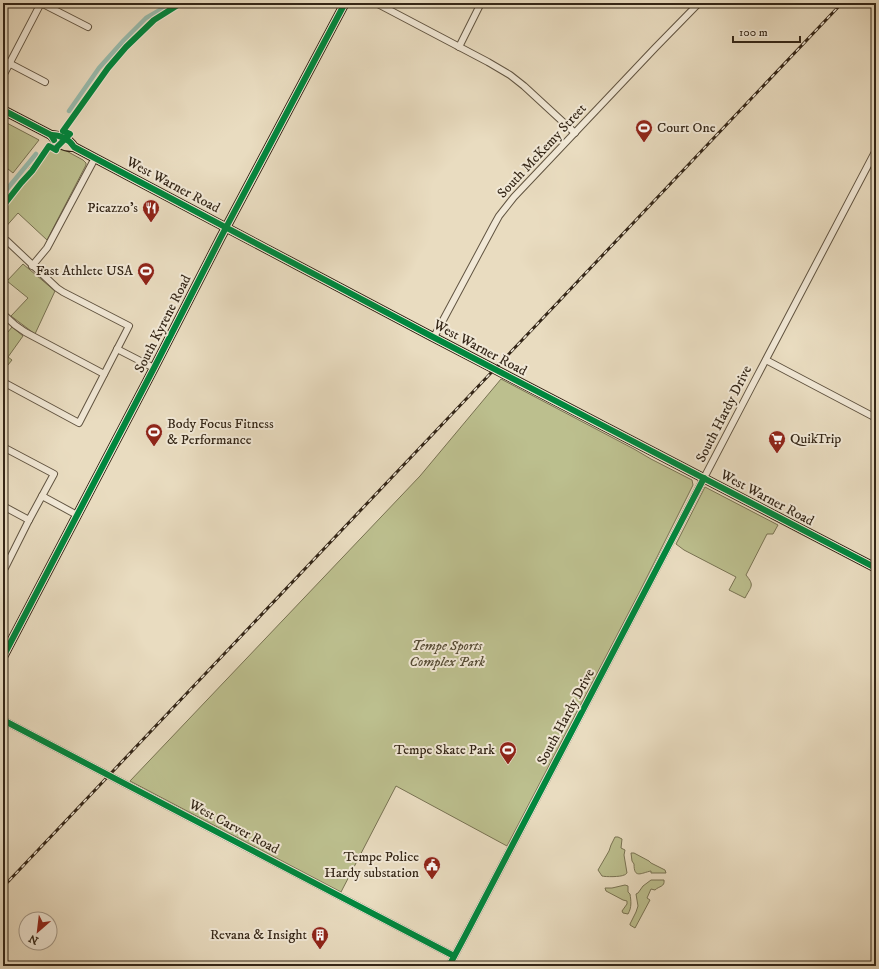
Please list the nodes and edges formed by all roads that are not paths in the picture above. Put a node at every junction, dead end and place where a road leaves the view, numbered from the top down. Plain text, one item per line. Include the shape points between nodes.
1 (41, 3) edge
2 (346, 3) edge
3 (376, 3) edge
4 (481, 3) edge
5 (699, 3) edge
6 (88, 28) dead end
7 (459, 47) junction
8 (3, 60) edge
9 (9, 64) junction
10 (3, 76) edge
11 (45, 82) dead end
12 (3, 110) edge
13 (574, 133) junction
14 (876, 150) edge
15 (95, 158) junction
16 (226, 227) junction
17 (3, 240) edge
18 (32, 266) junction
19 (3, 314) edge
20 (434, 337) junction
21 (117, 349) junction
22 (766, 360) junction
23 (154, 368) junction
24 (104, 374) junction
25 (3, 382) edge
26 (876, 418) edge
27 (3, 447) edge
28 (704, 478) junction
29 (42, 496) junction
30 (3, 506) edge
31 (77, 515) junction
32 (29, 520) junction
33 (4, 567) edge
34 (876, 568) edge
35 (3, 657) edge
36 (3, 720) edge
37 (454, 956) junction
38 (449, 966) edge

1 - 6 street
1 - 9 street
2 - 16 main road, South Kyrene Road
3 - 7 street
4 - 7 street
5 - 13 street, South McKemy Street
7 - 13 street via 516,80
8 - 9 street
9 - 10 street
9 - 11 street
12 - 15 main road, West Warner Road via 51,135 55,141 68,148 74,147
13 - 20 street, South McKemy Street via 499,216
14 - 22 street, South Hardy Drive
15 - 16 main road, West Warner Road
15 - 18 street via 47,248
16 - 20 main road, West Warner Road
16 - 23 main road, South Kyrene Road
17 - 18 street
18 - 21 street via 63,292 129,326
19 - 24 street via 26,332
20 - 28 main road, West Warner Road
21 - 23 street
21 - 24 street
22 - 26 street
22 - 28 street, South Hardy Drive
23 - 31 main road, South Kyrene Road
24 - 25 street via 79,423
27 - 29 street via 54,474
28 - 34 main road, West Warner Road
28 - 37 street, South Hardy Drive
29 - 31 street
29 - 32 street
30 - 32 street
31 - 35 main road, South Kyrene Road
32 - 33 street
36 - 37 street, West Carver Road
37 - 38 street, South Hardy Drive

